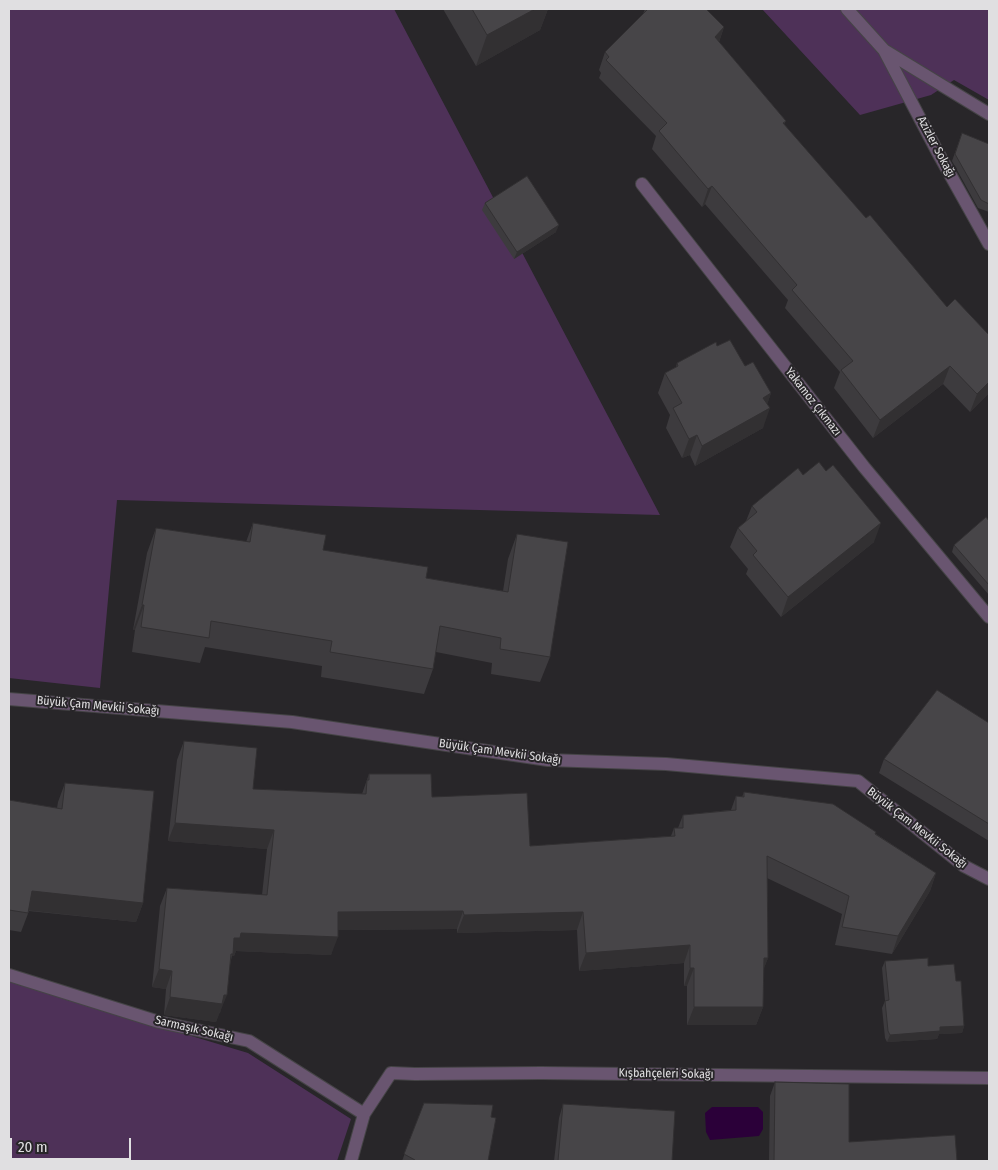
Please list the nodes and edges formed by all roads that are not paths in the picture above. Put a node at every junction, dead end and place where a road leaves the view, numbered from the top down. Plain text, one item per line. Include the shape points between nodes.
1 (847, 9) edge
2 (884, 50) junction
3 (989, 114) edge
4 (642, 184) dead end
5 (989, 244) edge
6 (989, 617) edge
7 (9, 699) edge
8 (989, 880) edge
9 (9, 975) edge
10 (989, 1078) edge
11 (364, 1114) junction
12 (352, 1161) edge

1 - 2 street, Azizler Sokağı
2 - 3 street, Azizler Sokağı
2 - 5 street, Azizler Sokağı
4 - 6 street, Yakamoz Çıkmazı via 864,467
7 - 8 street, Büyük Çam Mevkii Sokağı via 292,722 548,760 666,764 858,780 964,866
9 - 11 street, Sarmaşık Sokağı via 159,1022 248,1041
10 - 11 street, Kışbahçeleri Sokağı via 392,1073
11 - 12 street

